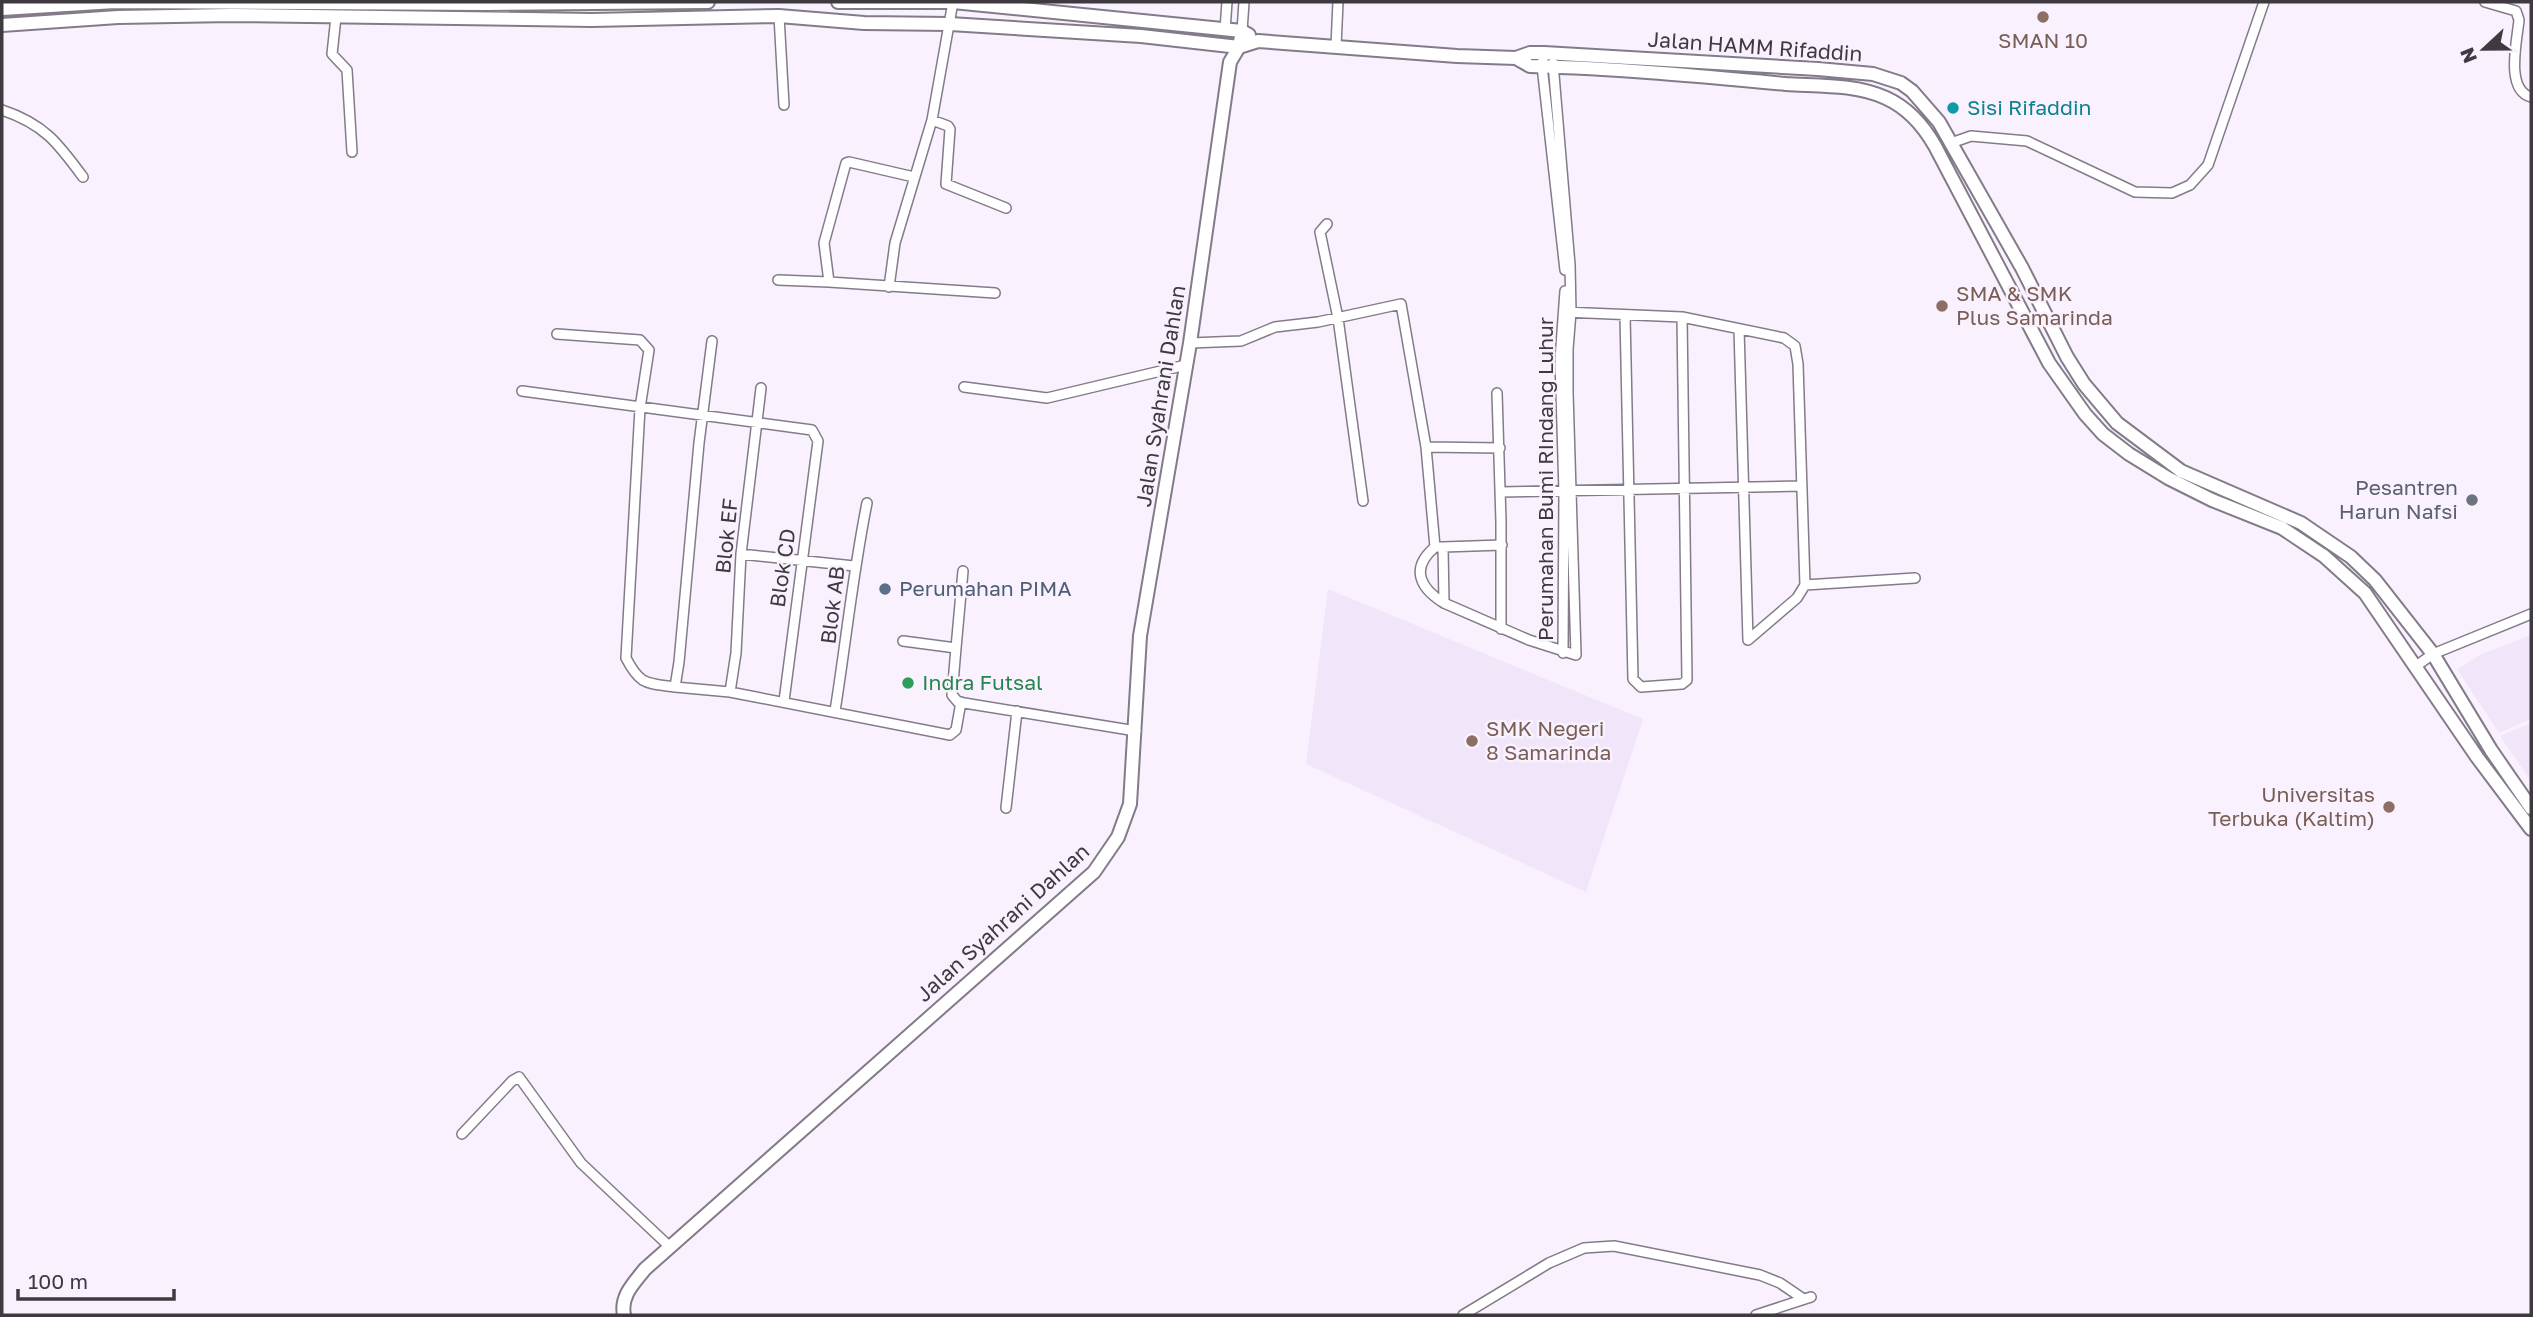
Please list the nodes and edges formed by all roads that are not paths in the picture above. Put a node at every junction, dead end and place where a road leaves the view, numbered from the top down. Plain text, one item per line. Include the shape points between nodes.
1 (114, 2) edge
2 (283, 2) edge
3 (352, 2) edge
4 (708, 2) edge
5 (838, 2) edge
6 (953, 2) edge
7 (1227, 2) edge
8 (1244, 2) edge
9 (1338, 2) edge
10 (2264, 2) edge
11 (2485, 2) edge
12 (614, 3) edge
13 (635, 3) edge
14 (7, 6) edge
15 (231, 8) edge
16 (779, 16) junction
17 (336, 17) junction
18 (635, 20) junction
19 (950, 24) junction
20 (2, 25) edge
21 (1225, 30) junction
22 (1242, 31) junction
23 (1258, 41) junction
24 (1224, 45) junction
25 (1336, 46) junction
26 (1240, 47) junction
27 (1548, 60) junction
28 (1230, 62) junction
29 (2531, 97) edge
30 (783, 105) dead end
31 (2, 110) edge
32 (932, 120) junction
33 (1951, 144) junction
34 (352, 152) dead end
35 (83, 177) dead end
36 (914, 177) junction
37 (1006, 208) dead end
38 (1327, 224) dead end
39 (778, 280) dead end
40 (829, 282) junction
41 (889, 287) junction
42 (995, 293) dead end
43 (1567, 312) junction
44 (1625, 316) junction
45 (1682, 317) junction
46 (1338, 318) junction
47 (2045, 318) junction
48 (2029, 326) junction
49 (1740, 329) junction
50 (557, 334) dead end
51 (712, 341) dead end
52 (1194, 343) junction
53 (1186, 365) junction
54 (964, 387) dead end
55 (761, 388) dead end
56 (522, 391) dead end
57 (1497, 393) dead end
58 (640, 408) junction
59 (703, 415) junction
60 (758, 422) junction
61 (1426, 447) junction
62 (1500, 448) junction
63 (1800, 486) junction
64 (1684, 488) junction
65 (1744, 488) junction
66 (1628, 490) junction
67 (1501, 492) junction
68 (1568, 492) junction
69 (1363, 501) dead end
70 (867, 503) dead end
71 (1502, 545) junction
72 (1439, 547) junction
73 (741, 554) junction
74 (801, 562) junction
75 (854, 566) junction
76 (962, 571) dead end
77 (1915, 578) dead end
78 (1805, 585) junction
79 (1444, 603) junction
80 (2531, 614) edge
81 (1501, 629) junction
82 (903, 641) dead end
83 (956, 648) junction
84 (1563, 653) junction
85 (2433, 654) junction
86 (2416, 666) junction
87 (675, 687) junction
88 (730, 692) junction
89 (784, 701) junction
90 (961, 702) junction
91 (835, 711) junction
92 (1017, 711) junction
93 (1136, 731) junction
94 (1006, 808) dead end
95 (2531, 808) edge
96 (2531, 829) edge
97 (462, 1134) dead end
98 (670, 1247) junction
99 (1466, 1313) edge
100 (624, 1315) edge
101 (1479, 1315) edge
102 (1756, 1315) edge

1 - 14 main road
1 - 15 main road
2 - 3 main road
2 - 15 main road
3 - 12 main road
4 - 13 main road
5 - 6 main road
6 - 19 street
6 - 21 main road
7 - 21 street
8 - 22 street
9 - 25 street
10 - 33 street via 2208,165 2190,185 2172,193 2135,192 2027,141 1971,136
11 - 29 street via 2515,11 2519,20 2515,81 2522,93
12 - 13 main road
13 - 18 main road
15 - 17 main road
15 - 20 main road
16 - 18 main road
16 - 19 main road
16 - 30 street
17 - 18 main road
17 - 34 street via 332,54 347,69
19 - 24 main road
19 - 32 street
21 - 22 main road
21 - 24 main road
22 - 23 main road, Jalan HAMM Rifaddin
22 - 26 main road
23 - 25 main road, Jalan HAMM Rifaddin
23 - 26 main road, Jalan HAMM Rifaddin
24 - 26 main road
24 - 28 main road, Jalan Syahrani Dahlan
25 - 27 main road, Jalan HAMM Rifaddin via 1457,57 1516,58 1530,53
26 - 28 main road, Jalan Syahrani Dahlan
27 - 33 main road, Jalan HAMM Rifaddin via 1873,74 1912,91
27 - 43 street, Perumahan Bumi RIndang Luhur via 1570,265
27 - 48 main road, Jalan HAMM Rifaddin via 1865,91 1887,98 1912,114 1927,132
28 - 52 main road, Jalan Syahrani Dahlan
31 - 35 street via 58,142
32 - 36 street
32 - 37 street via 950,129 946,184
33 - 47 main road, Jalan HAMM Rifaddin via 2022,268
36 - 40 street via 849,162 844,165 824,245
36 - 41 street via 895,243
38 - 46 street via 1320,232
39 - 40 street
40 - 41 street
41 - 42 street
43 - 44 street
43 - 68 street, Perumahan Bumi RIndang Luhur via 1560,360
44 - 45 street
44 - 66 street
45 - 49 street
45 - 64 street
46 - 52 street via 1275,327 1241,341
46 - 61 street via 1403,306
46 - 69 street
47 - 48 main road
47 - 85 main road, Jalan HAMM Rifaddin via 2084,384 2117,423 2181,471 2301,523 2351,557
48 - 86 main road, Jalan HAMM Rifaddin via 2062,382 2103,434 2168,478 2282,528 2323,556 2365,593
49 - 63 street via 1784,338 1796,350
49 - 65 street
50 - 58 street via 646,344 649,351
51 - 59 street
52 - 53 main road, Jalan Syahrani Dahlan
53 - 54 street via 1049,398
53 - 93 main road, Jalan Syahrani Dahlan via 1140,636
55 - 60 street, Blok EF
56 - 58 street
57 - 62 street
58 - 59 street
58 - 87 street via 626,658 639,679
59 - 60 street
59 - 87 street
60 - 73 street, Blok EF
60 - 74 street, Blok CD via 808,428 816,434
61 - 62 street
61 - 72 street
62 - 67 street
63 - 65 street
63 - 78 street
64 - 65 street
64 - 66 street
64 - 66 street via 1687,680 1641,687 1633,680
65 - 78 street via 1748,640 1800,595
66 - 68 street
67 - 68 street
67 - 71 street
68 - 84 street, Perumahan Bumi RIndang Luhur
68 - 84 street via 1576,655
70 - 75 street, Blok AB
71 - 72 street
71 - 81 street
72 - 79 street
72 - 79 street via 1423,562 1421,578 1426,591
73 - 74 street
73 - 88 street, Blok EF
74 - 75 street
74 - 89 street, Blok CD
75 - 91 street, Blok AB
76 - 83 street
77 - 78 street
79 - 81 street, Perumahan Bumi RIndang Luhur
80 - 85 street
81 - 84 street, Perumahan Bumi RIndang Luhur
82 - 83 street
83 - 90 street via 952,695
85 - 86 street
85 - 95 main road, Jalan HAMM Rifaddin
86 - 96 main road, Jalan HAMM Rifaddin
87 - 88 street
88 - 89 street
89 - 91 street
90 - 91 street via 956,730 950,735
90 - 92 street
92 - 93 street
92 - 94 street
93 - 98 main road, Jalan Syahrani Dahlan via 1130,804 1118,837 1094,872
97 - 98 street via 519,1077 581,1163
98 - 100 main road, Jalan Syahrani Dahlan via 626,1293
99 - 101 street
99 - 102 street via 1549,1263 1584,1248 1614,1246 1760,1275 1807,1297

